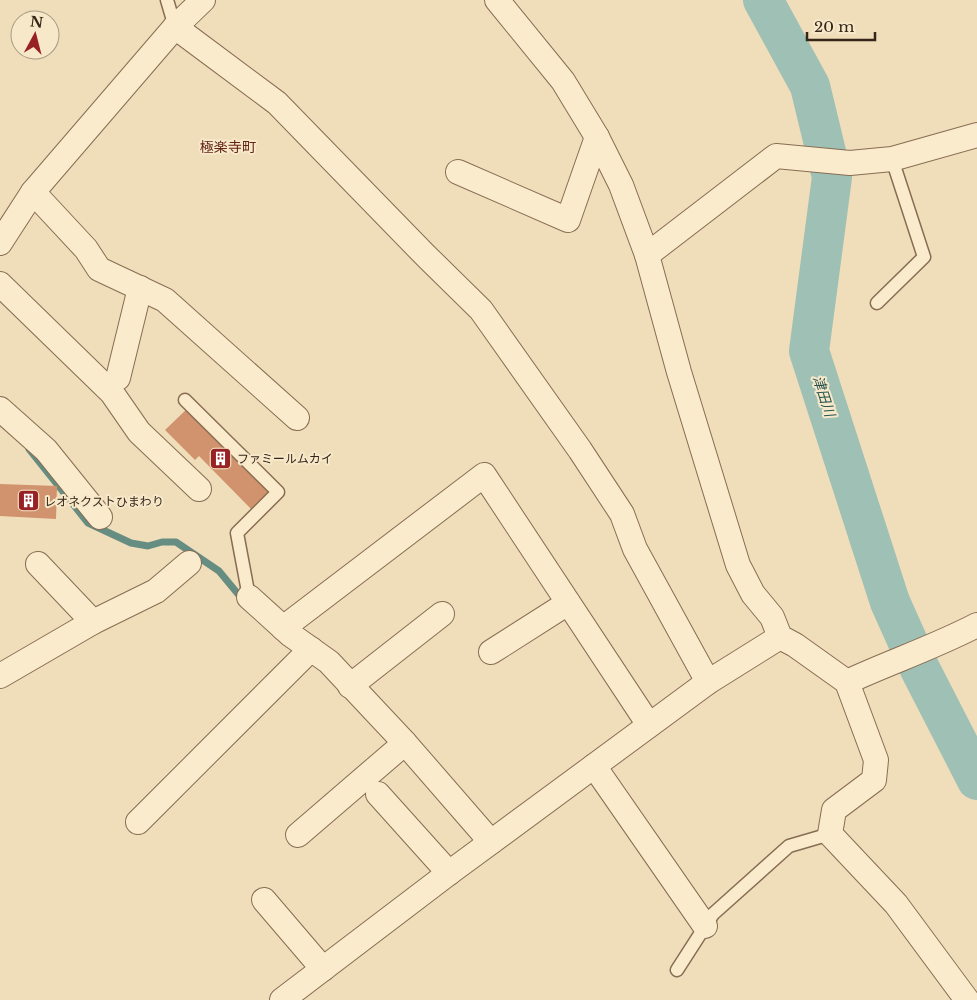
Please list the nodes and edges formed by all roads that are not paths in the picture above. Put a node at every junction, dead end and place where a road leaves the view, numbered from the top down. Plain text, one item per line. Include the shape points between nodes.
1 (167, 0) edge
2 (203, 0) edge
3 (496, 0) edge
4 (175, 27) junction
5 (977, 135) edge
6 (597, 137) junction
7 (892, 159) junction
8 (458, 172) dead end
9 (33, 192) junction
10 (0, 243) edge
11 (647, 256) junction
12 (0, 284) edge
13 (140, 288) junction
14 (877, 303) dead end
15 (118, 378) dead end
16 (185, 400) dead end
17 (0, 409) edge
18 (297, 418) dead end
19 (199, 489) dead end
20 (100, 517) dead end
21 (189, 563) dead end
22 (38, 564) dead end
23 (249, 597) joint
24 (568, 603) junction
25 (442, 614) dead end
26 (93, 622) junction
27 (977, 625) edge
28 (283, 628) junction
29 (780, 637) junction
30 (311, 649) junction
31 (492, 652) dead end
32 (0, 676) edge
33 (708, 682) junction
34 (847, 682) junction
35 (350, 686) junction
36 (648, 726) junction
37 (405, 743) junction
38 (594, 766) junction
39 (378, 794) dead end
40 (138, 822) dead end
41 (830, 834) junction
42 (298, 835) dead end
43 (490, 842) junction
44 (448, 873) junction
45 (264, 900) dead end
46 (705, 926) junction
47 (323, 969) junction
48 (677, 970) dead end
49 (282, 1000) edge
50 (967, 1000) edge

1 - 4 lane
2 - 4 street
3 - 6 street via 563,82
4 - 9 street
4 - 33 street via 277,102 481,310 622,514 635,549
5 - 7 street
6 - 8 street via 568,220
6 - 11 street via 621,184
7 - 11 street via 850,163 776,156
7 - 14 lane via 924,257
9 - 10 street
9 - 13 street via 86,249 99,269
11 - 29 street via 678,372 738,565 752,594 772,617
12 - 19 street via 69,366 112,393 132,438
13 - 15 street
13 - 18 street via 165,300
16 - 23 lane via 278,492 237,533
17 - 20 street via 25,419
21 - 26 street via 149,584
22 - 26 street
23 - 28 street
24 - 28 street via 484,474
24 - 31 street
24 - 36 street
25 - 35 street
26 - 32 street
27 - 34 street
28 - 30 street
29 - 33 street
29 - 34 street
30 - 35 street via 329,662
30 - 40 street
33 - 36 street
34 - 41 street via 876,760 874,780 834,810
35 - 37 street
36 - 38 street
37 - 42 street
37 - 43 street
38 - 43 street
38 - 46 street
39 - 44 street
41 - 46 lane via 789,846 713,914
41 - 50 street via 896,904
43 - 44 street
44 - 47 street
45 - 47 street
46 - 48 lane
47 - 49 street

